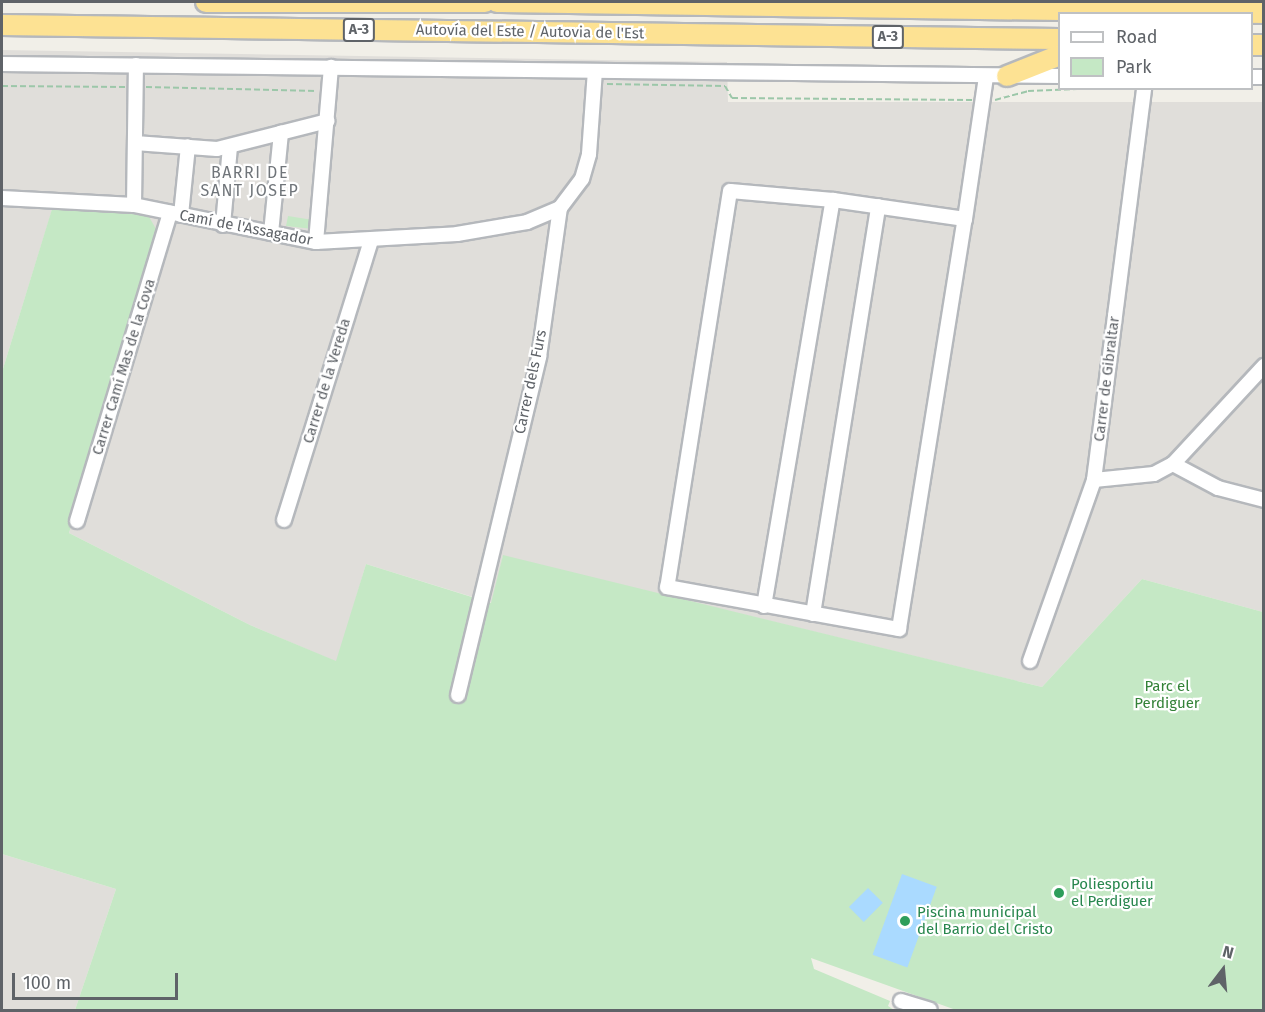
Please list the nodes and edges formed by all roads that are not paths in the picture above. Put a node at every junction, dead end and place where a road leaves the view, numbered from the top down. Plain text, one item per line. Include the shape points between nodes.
1 (206, 2) edge
2 (485, 2) edge
3 (497, 2) edge
4 (1193, 12) edge
5 (2, 25) edge
6 (1058, 39) edge
7 (1058, 55) edge
8 (2, 64) edge
9 (136, 65) junction
10 (331, 67) junction
11 (594, 76) junction
12 (1007, 76) junction
13 (1058, 76) edge
14 (986, 77) junction
15 (1144, 90) edge
16 (328, 121) junction
17 (281, 132) junction
18 (135, 143) junction
19 (188, 146) junction
20 (230, 147) junction
21 (2, 198) edge
22 (833, 200) junction
23 (134, 205) junction
24 (878, 206) junction
25 (560, 208) junction
26 (176, 214) junction
27 (965, 219) junction
28 (223, 225) junction
29 (271, 233) junction
30 (371, 241) junction
31 (316, 242) junction
32 (1263, 366) edge
33 (1173, 464) junction
34 (1094, 480) junction
35 (1263, 500) edge
36 (284, 520) dead end
37 (77, 521) dead end
38 (764, 606) junction
39 (813, 614) junction
40 (1030, 660) dead end
41 (458, 695) dead end
42 (901, 1000) dead end
43 (930, 1011) edge

1 - 2 highway, Autovía del Este / Autovia de l'Est / A-3
3 - 4 highway, Autovía del Este / Autovia de l'Est / A-3
5 - 6 highway, Autovía del Este / Autovia de l'Est / A-3
7 - 12 highway
8 - 9 street
9 - 10 street
9 - 18 street
10 - 11 street
10 - 16 street
11 - 14 street
11 - 25 street, Carrer dels Furs via 590,154 582,179
12 - 13 street
12 - 14 street
14 - 27 street
15 - 34 street, Carrer de Gibraltar
16 - 17 street
16 - 31 street
17 - 20 street
17 - 29 street
18 - 19 street
18 - 23 street
19 - 20 street
19 - 26 street, Carrer Camí Mas de la Cova
20 - 28 street
21 - 23 street, Camí de l'Assagador
22 - 24 street
22 - 38 street
22 - 38 street via 730,191 668,587
23 - 26 street, Camí de l'Assagador
24 - 27 street
24 - 39 street
25 - 30 street, Camí de l'Assagador via 527,222 458,234
25 - 41 street, Carrer dels Furs via 538,357
26 - 28 street, Camí de l'Assagador
26 - 37 street, Carrer Camí Mas de la Cova
27 - 39 street via 899,629
28 - 29 street, Camí de l'Assagador
29 - 31 street, Camí de l'Assagador
30 - 31 street, Camí de l'Assagador
30 - 36 street, Carrer de la Vereda
32 - 33 street
33 - 34 street via 1154,474
33 - 35 street via 1218,488
34 - 40 street, Carrer de Gibraltar
38 - 39 street
42 - 43 street

